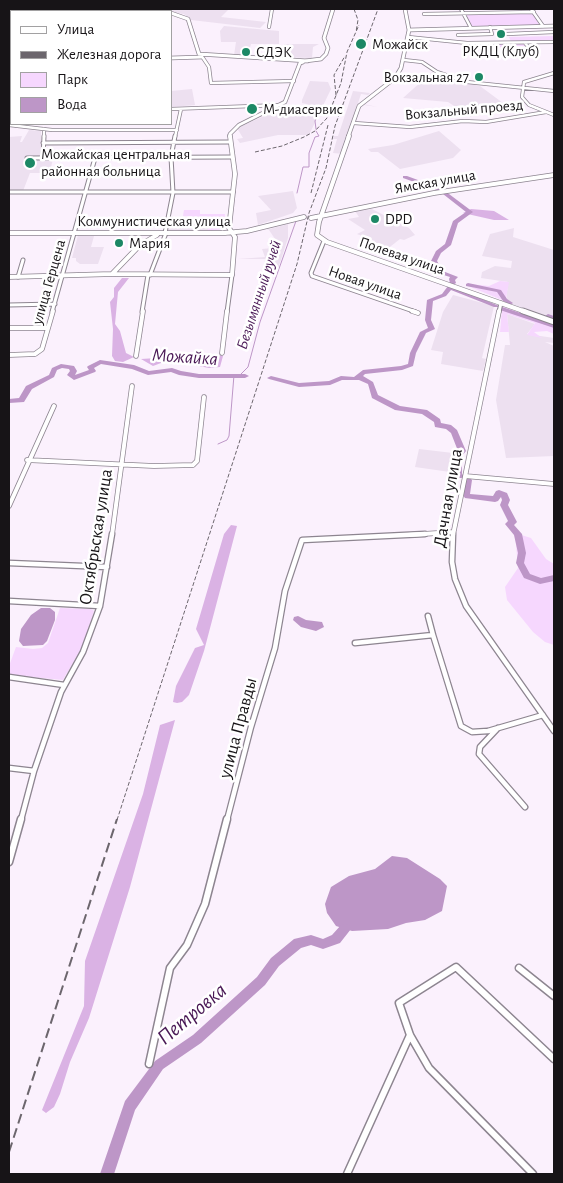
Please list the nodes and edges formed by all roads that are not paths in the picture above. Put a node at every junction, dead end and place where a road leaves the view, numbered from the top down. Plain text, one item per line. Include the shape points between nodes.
1 (272, 9) edge
2 (333, 9) edge
3 (404, 9) edge
4 (461, 9) edge
5 (531, 9) edge
6 (534, 12) junction
7 (172, 13) edge
8 (464, 13) junction
9 (424, 14) dead end
10 (543, 26) junction
11 (554, 26) edge
12 (269, 27) dead end
13 (490, 27) junction
14 (503, 27) junction
15 (471, 28) junction
16 (409, 30) junction
17 (476, 32) dead end
18 (492, 32) junction
19 (554, 32) edge
20 (507, 34) junction
21 (458, 35) dead end
22 (408, 37) junction
23 (554, 42) edge
24 (511, 43) junction
25 (525, 43) junction
26 (533, 53) dead end
27 (200, 56) junction
28 (172, 58) edge
29 (404, 60) junction
30 (304, 61) junction
31 (554, 73) edge
32 (294, 81) junction
33 (523, 88) junction
34 (554, 91) edge
35 (281, 105) junction
36 (181, 108) junction
37 (172, 109) edge
38 (546, 112) junction
39 (554, 115) edge
40 (354, 123) junction
41 (9, 125) edge
42 (44, 129) junction
43 (177, 130) junction
44 (175, 142) junction
45 (230, 142) junction
46 (43, 143) junction
47 (172, 157) junction
48 (232, 157) junction
49 (27, 158) dead end
50 (43, 158) junction
51 (95, 158) junction
52 (554, 176) edge
53 (9, 192) edge
54 (86, 192) junction
55 (233, 192) junction
56 (173, 193) junction
57 (326, 205) junction
58 (324, 210) junction
59 (335, 211) junction
60 (321, 215) junction
61 (304, 217) dead end
62 (312, 217) junction
63 (319, 222) junction
64 (9, 233) edge
65 (75, 233) junction
66 (165, 233) junction
67 (232, 233) junction
68 (149, 236) junction
69 (324, 241) junction
70 (23, 260) dead end
71 (114, 275) junction
72 (149, 275) junction
73 (232, 275) junction
74 (63, 276) junction
75 (9, 277) edge
76 (18, 277) junction
77 (501, 303) junction
78 (55, 304) junction
79 (9, 305) edge
80 (418, 313) dead end
81 (554, 322) edge
82 (9, 328) edge
83 (47, 328) junction
84 (222, 353) dead end
85 (9, 355) edge
86 (136, 356) dead end
87 (132, 386) dead end
88 (204, 397) dead end
89 (54, 406) dead end
90 (27, 460) junction
91 (122, 463) junction
92 (465, 476) junction
93 (554, 484) edge
94 (9, 506) edge
95 (453, 532) junction
96 (9, 563) edge
97 (108, 567) junction
98 (9, 601) edge
99 (100, 606) junction
100 (428, 616) dead end
101 (433, 635) junction
102 (355, 642) dead end
103 (9, 677) edge
104 (64, 685) junction
105 (542, 715) junction
106 (498, 728) junction
107 (554, 731) edge
108 (9, 768) edge
109 (34, 771) junction
110 (525, 807) dead end
111 (9, 862) edge
112 (519, 968) dead end
113 (554, 996) edge
114 (410, 1034) junction
115 (554, 1059) edge
116 (149, 1064) dead end
117 (348, 1174) edge
118 (533, 1174) edge

1 - 12 street
2 - 30 main road via 324,38 328,46 326,54 321,59
3 - 16 main road
4 - 8 street
5 - 6 street
6 - 8 street
6 - 10 street
7 - 27 main road via 188,19
8 - 9 street
8 - 15 street
10 - 11 main road
10 - 14 main road
13 - 14 main road
13 - 15 main road
13 - 18 street
14 - 20 street
15 - 16 main road
16 - 22 main road
17 - 18 street
18 - 21 street
19 - 20 street
20 - 24 street
22 - 24 street via 467,43
22 - 29 main road
23 - 25 street
24 - 25 street
25 - 26 street
27 - 28 main road
27 - 30 main road
27 - 32 street via 210,67 211,83
29 - 33 street via 422,62 437,72 467,82
29 - 40 main road via 395,78 362,103
30 - 32 main road
31 - 33 street via 534,77 524,82
32 - 35 main road via 287,100
33 - 34 street
33 - 38 street via 525,102
35 - 36 street
35 - 45 main road via 234,128
36 - 37 street
36 - 43 street
38 - 39 street
38 - 40 street, Вокзальный проезд via 486,122 463,121 410,127
40 - 57 main road
41 - 42 street
42 - 43 street
42 - 46 street
43 - 44 street
44 - 45 street
44 - 46 street
44 - 47 street
45 - 48 main road
46 - 50 street
47 - 48 street
47 - 51 street
47 - 56 street
48 - 55 main road via 235,174
49 - 50 street
50 - 51 street
51 - 54 street, улица Герцена
52 - 59 main road, Ямская улица via 455,189
53 - 54 street
54 - 56 street
54 - 65 street, улица Герцена
55 - 56 street
55 - 67 main road via 229,228
56 - 66 street
57 - 58 main road
57 - 59 main road via 328,210
58 - 60 main road
58 - 62 main road
59 - 60 main road, Ямская улица
60 - 62 main road, Ямская улица
60 - 63 main road
61 - 67 main road, Коммунистическая улица
62 - 63 main road
63 - 69 main road via 316,234
64 - 65 main road, Коммунистическая улица
65 - 68 main road, Коммунистическая улица
65 - 74 street, улица Герцена
66 - 67 main road, Коммунистическая улица
66 - 68 main road, Коммунистическая улица
66 - 72 street
67 - 73 main road via 235,237
68 - 71 main road
69 - 77 main road, Полевая улица
69 - 80 street, Новая улица via 312,276
70 - 76 street
71 - 72 main road
71 - 74 main road
72 - 73 main road
72 - 86 street
73 - 84 street
74 - 76 main road
74 - 78 street, улица Герцена
75 - 76 main road
77 - 81 main road, Полевая улица
77 - 92 street, Дачная улица
78 - 79 street
78 - 83 street, улица Герцена
82 - 83 street
83 - 85 street, улица Герцена via 38,353
87 - 91 street, Октябрьская улица
88 - 91 street via 197,461 169,466
89 - 90 street
90 - 91 street
90 - 94 street
91 - 97 street, Октябрьская улица
92 - 93 street
92 - 95 street, Дачная улица
95 - 105 street, Дачная улица via 452,567 463,601
95 - 116 street, улица Правды via 302,540 285,591 275,648 205,904 187,945 170,968
96 - 97 street
97 - 99 street, Октябрьская улица
98 - 99 street
99 - 104 street, Октябрьская улица via 84,652
100 - 101 street
101 - 102 street
101 - 106 street via 462,726 472,732
103 - 104 street
104 - 109 street, Октябрьская улица
105 - 106 street
105 - 107 street, Дачная улица
106 - 110 street via 480,747 482,760
108 - 109 street
109 - 111 street, Октябрьская улица
112 - 113 street
114 - 115 street via 399,1003 456,967
114 - 117 street
114 - 118 street via 429,1068

